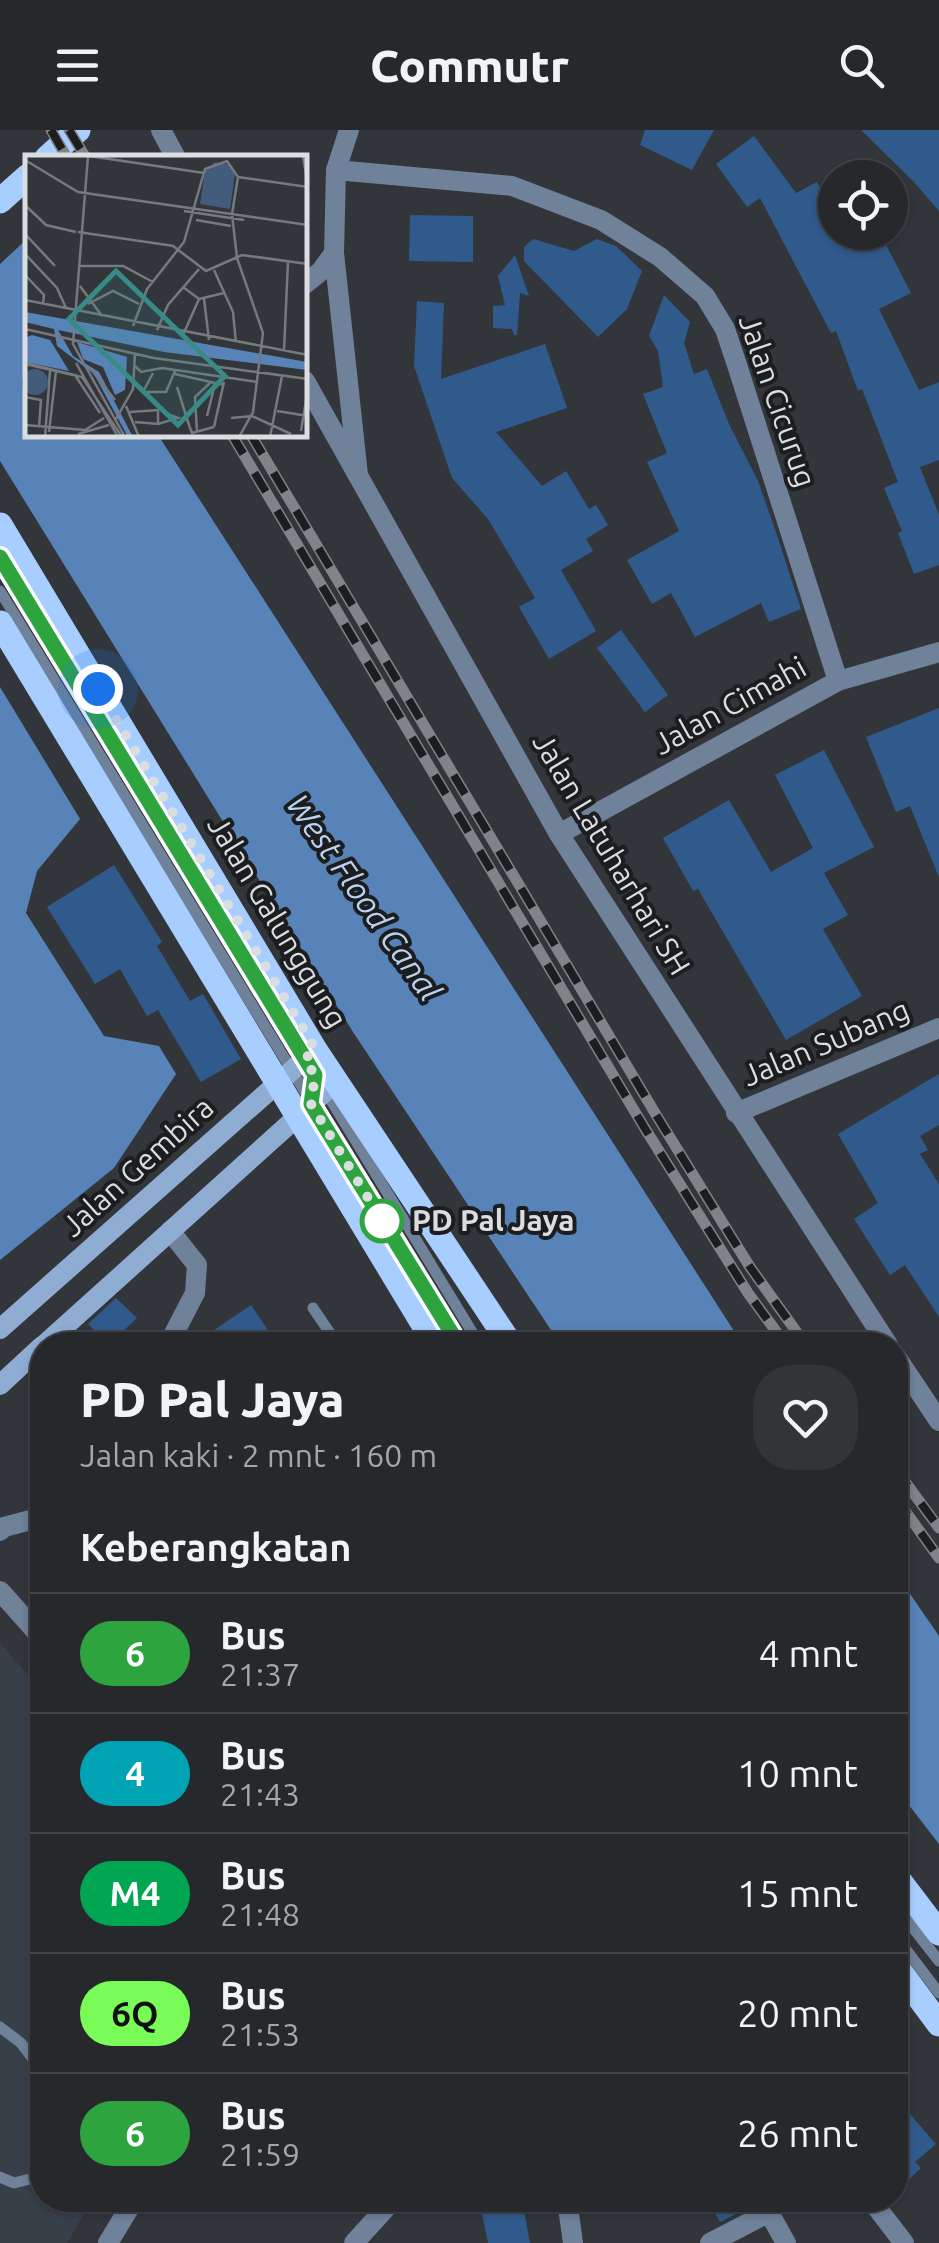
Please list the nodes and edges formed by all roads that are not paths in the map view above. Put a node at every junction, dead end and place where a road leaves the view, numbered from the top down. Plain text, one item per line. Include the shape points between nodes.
1 (78, 130) edge
2 (161, 130) edge
3 (348, 130) edge
4 (51, 155) edge
5 (174, 155) edge
6 (336, 170) junction
7 (25, 179) edge
8 (0, 201) edge
9 (334, 253) junction
10 (308, 282) edge
11 (308, 386) edge
12 (358, 474) junction
13 (0, 525) edge
14 (0, 557) edge
15 (0, 591) edge
16 (0, 623) edge
17 (939, 652) edge
18 (838, 681) junction
19 (559, 834) junction
20 (939, 1028) edge
21 (308, 1081) junction
22 (736, 1113) junction
23 (170, 1232) junction
24 (313, 1308) dead end
25 (0, 1329) edge
26 (59, 1332) edge
27 (175, 1332) edge
28 (329, 1332) edge
29 (428, 1332) edge
30 (452, 1332) edge
31 (472, 1332) edge
32 (501, 1332) edge
33 (879, 1332) edge
34 (30, 1358) edge
35 (908, 1374) edge
36 (0, 1385) edge
37 (939, 1420) edge
38 (30, 1520) edge
39 (0, 1531) edge
40 (0, 1591) edge
41 (30, 1625) edge
42 (908, 1892) edge
43 (908, 1922) edge
44 (939, 1934) edge
45 (908, 1951) edge
46 (939, 1961) edge
47 (908, 1983) edge
48 (939, 1993) edge
49 (939, 2024) edge
50 (0, 2028) edge
51 (30, 2054) edge
52 (0, 2178) edge
53 (30, 2179) edge
54 (127, 2212) edge
55 (384, 2212) edge
56 (569, 2212) edge
57 (757, 2212) edge
58 (768, 2212) edge
59 (880, 2212) edge
60 (361, 2241) edge
61 (108, 2243) edge
62 (573, 2243) edge
63 (710, 2243) edge
64 (786, 2243) edge
65 (904, 2243) edge

1 - 4 main road
2 - 5 street
3 - 6 street
6 - 9 street
6 - 18 street, Jalan Cicurug via 512,186 601,220 705,296 738,368
7 - 8 main road
9 - 10 street
9 - 12 street
11 - 12 street, Jalan Latuharhari SH
12 - 19 street, Jalan Latuharhari SH
13 - 21 main road, Jalan Galunggung
14 - 21 lane
15 - 21 lane
16 - 21 main road, Jalan Galunggung
17 - 18 street, Jalan Cimahi
18 - 19 street, Jalan Cimahi
19 - 22 street, Jalan Latuharhari SH
20 - 22 street, Jalan Subang
21 - 23 main road
21 - 25 main road, Jalan Gembira
21 - 29 main road, Jalan Galunggung
21 - 30 lane
21 - 31 lane
21 - 32 main road, Jalan Galunggung
22 - 33 street, Jalan Latuharhari SH
23 - 26 main road
23 - 27 street via 197,1264 195,1293
24 - 28 lane
34 - 36 main road
35 - 37 street
38 - 39 street
40 - 41 street
42 - 44 main road
43 - 46 lane
45 - 48 lane
47 - 49 main road
50 - 51 lane
52 - 53 lane
54 - 61 street
55 - 60 street
56 - 62 street
57 - 63 street
58 - 64 street
59 - 65 street

